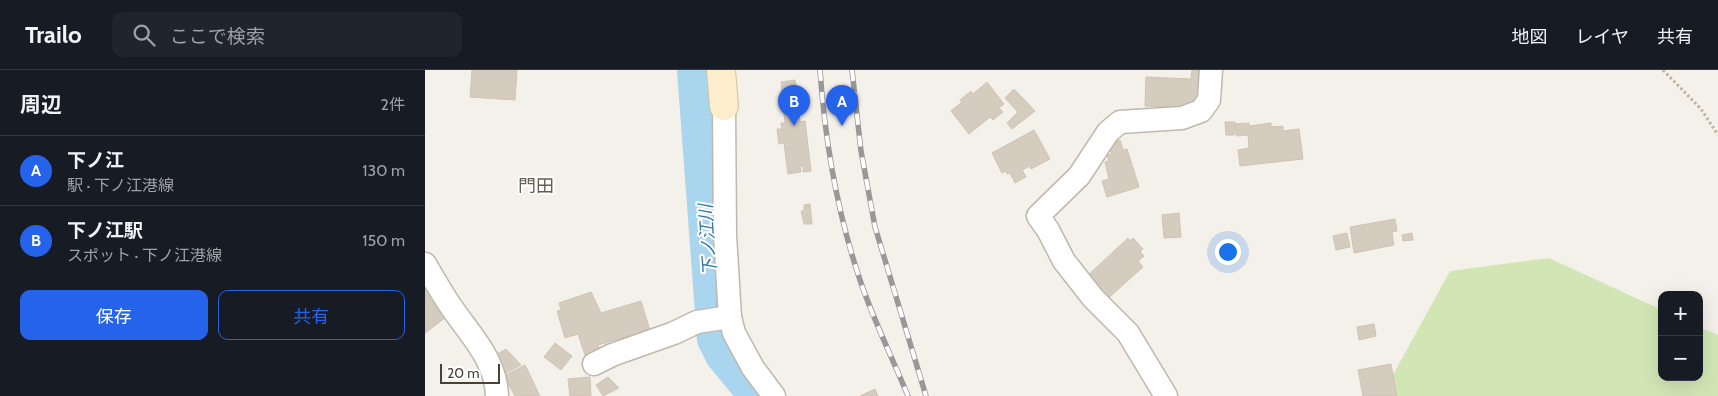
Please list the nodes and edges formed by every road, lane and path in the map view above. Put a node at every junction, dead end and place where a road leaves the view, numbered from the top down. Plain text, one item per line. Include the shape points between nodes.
1 (721, 70) edge
2 (1211, 70) edge
3 (1663, 70) edge
4 (724, 106) joint
5 (1718, 135) edge
6 (425, 264) edge
7 (718, 318) junction
8 (594, 364) dead end
9 (497, 396) edge
10 (774, 396) edge
11 (1166, 396) edge

1 - 4 main road
2 - 11 street via 1209,100 1201,111 1182,118 1120,122 1107,132 1079,176 1038,216 1064,261 1093,298 1128,333
3 - 5 path via 1701,109
4 - 7 street via 725,235
6 - 9 street via 452,309 484,352 493,372
7 - 8 street
7 - 10 street via 734,333 753,368

